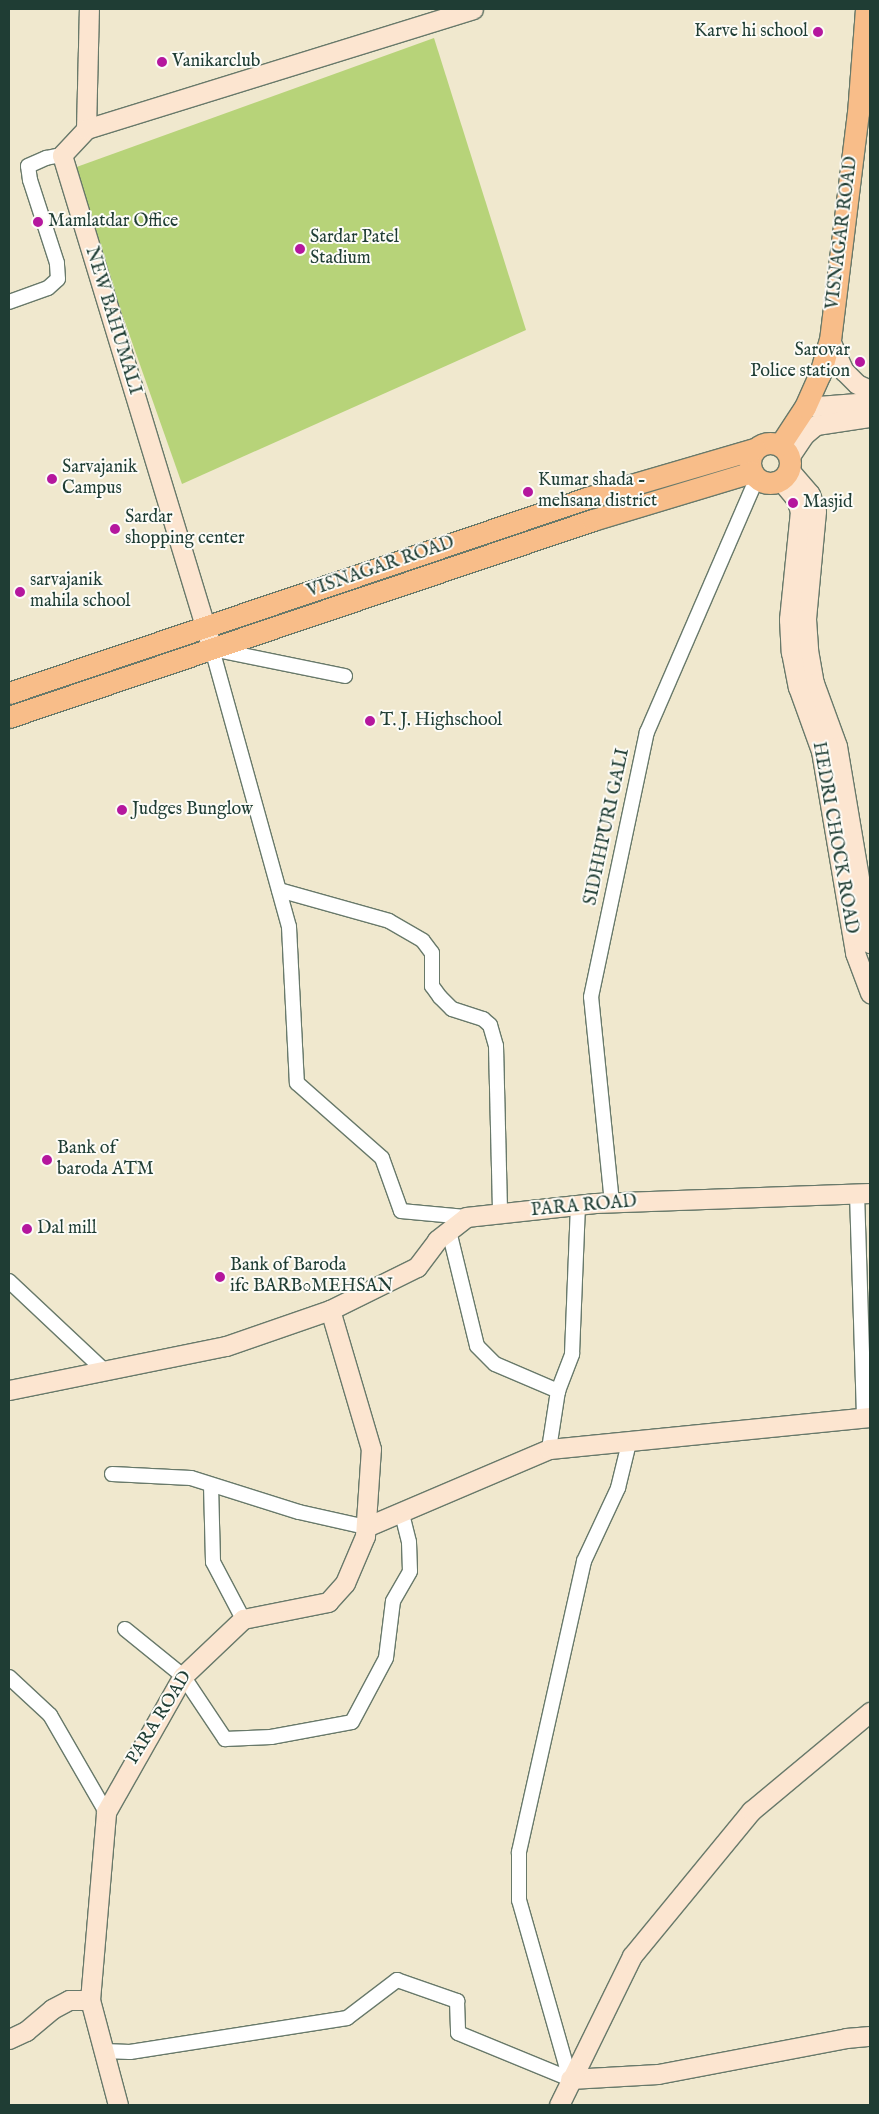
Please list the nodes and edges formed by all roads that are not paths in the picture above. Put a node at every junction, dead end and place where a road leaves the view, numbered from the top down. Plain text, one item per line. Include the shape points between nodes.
1 (89, 9) edge
2 (473, 9) edge
3 (866, 9) edge
4 (864, 113) edge
5 (86, 129) junction
6 (62, 156) junction
7 (9, 302) edge
8 (830, 340) junction
9 (870, 390) edge
10 (870, 402) edge
11 (805, 407) junction
12 (870, 417) edge
13 (755, 449) junction
14 (785, 463) junction
15 (754, 475) junction
16 (204, 628) junction
17 (212, 649) junction
18 (345, 676) dead end
19 (9, 694) edge
20 (9, 717) edge
21 (278, 890) junction
22 (870, 943) edge
23 (870, 993) edge
24 (864, 1193) edge
25 (612, 1203) junction
26 (578, 1207) junction
27 (500, 1214) junction
28 (466, 1217) junction
29 (449, 1231) junction
30 (9, 1281) edge
31 (330, 1310) junction
32 (106, 1372) junction
33 (9, 1390) edge
34 (558, 1391) junction
35 (867, 1418) edge
36 (629, 1443) junction
37 (549, 1449) junction
38 (112, 1474) dead end
39 (211, 1485) junction
40 (401, 1511) junction
41 (366, 1526) junction
42 (243, 1619) junction
43 (125, 1628) dead end
44 (183, 1676) junction
45 (9, 1677) edge
46 (870, 1712) edge
47 (106, 1812) junction
48 (90, 2000) junction
49 (870, 2036) edge
50 (9, 2038) edge
51 (104, 2051) junction
52 (570, 2079) junction
53 (118, 2105) edge
54 (559, 2105) edge

1 - 5 street
2 - 5 street
3 - 4 main road, VISNAGAR ROAD
4 - 8 main road, VISNAGAR ROAD
5 - 6 street
6 - 7 street via 46,158 28,166 57,263 58,279 48,288
6 - 16 street, NEW BAHUMALI
8 - 9 street via 844,371 857,384
8 - 11 main road, VISNAGAR ROAD via 820,374
10 - 11 street
11 - 14 main road, VISNAGAR ROAD
12 - 14 street via 816,425 804,435
13 - 14 main road via 771,442
13 - 15 main road via 751,457
13 - 16 main road, VISNAGAR ROAD via 587,498
14 - 15 main road via 768,483
14 - 22 street, HEDRI CHOCK ROAD via 810,494 816,511 806,620 808,650 814,683 839,755
14 - 23 street, HEDRI CHOCK ROAD via 800,511 789,619 791,652 798,687 821,751 855,953
15 - 17 main road, VISNAGAR ROAD via 593,520
15 - 25 street, SIDHHPURI GALI via 647,732 591,997
16 - 17 street, NEW BAHUMALI
16 - 19 main road, VISNAGAR ROAD
17 - 18 street
17 - 20 main road, VISNAGAR ROAD
17 - 21 street
21 - 27 street via 389,921 423,941 432,953 432,986 440,997 452,1009 484,1019 490,1025 496,1046
21 - 28 street via 288,927 297,1083 382,1158 401,1211
24 - 25 street, PARA ROAD
24 - 35 street
25 - 26 street, PARA ROAD
26 - 27 street, PARA ROAD
26 - 34 street via 572,1354
27 - 28 street, PARA ROAD
28 - 29 street
29 - 31 street via 437,1240 417,1267
29 - 34 street via 477,1346 495,1364
30 - 32 street
31 - 32 street via 226,1346
31 - 41 street via 371,1449
32 - 33 street
34 - 37 street
35 - 36 street
36 - 37 street
36 - 52 street via 618,1488 584,1561 519,1852 519,1900
37 - 40 street
38 - 39 street via 191,1478
39 - 41 street via 299,1512
39 - 42 street via 213,1562
40 - 41 street
40 - 44 street via 409,1542 410,1570 393,1601 386,1658 352,1722 271,1737 225,1739
41 - 42 street via 345,1583 328,1602
42 - 44 street, PARA ROAD
43 - 44 street
44 - 47 street, PARA ROAD
45 - 47 street via 50,1715
46 - 52 street via 751,1811 632,1956
47 - 48 street, PARA ROAD
48 - 50 street via 69,2000 26,2031
48 - 51 street, PARA ROAD
49 - 52 street via 658,2074
51 - 52 street via 130,2052 347,2018 397,1980 457,2001 458,2033
51 - 53 street, PARA ROAD
52 - 54 street

